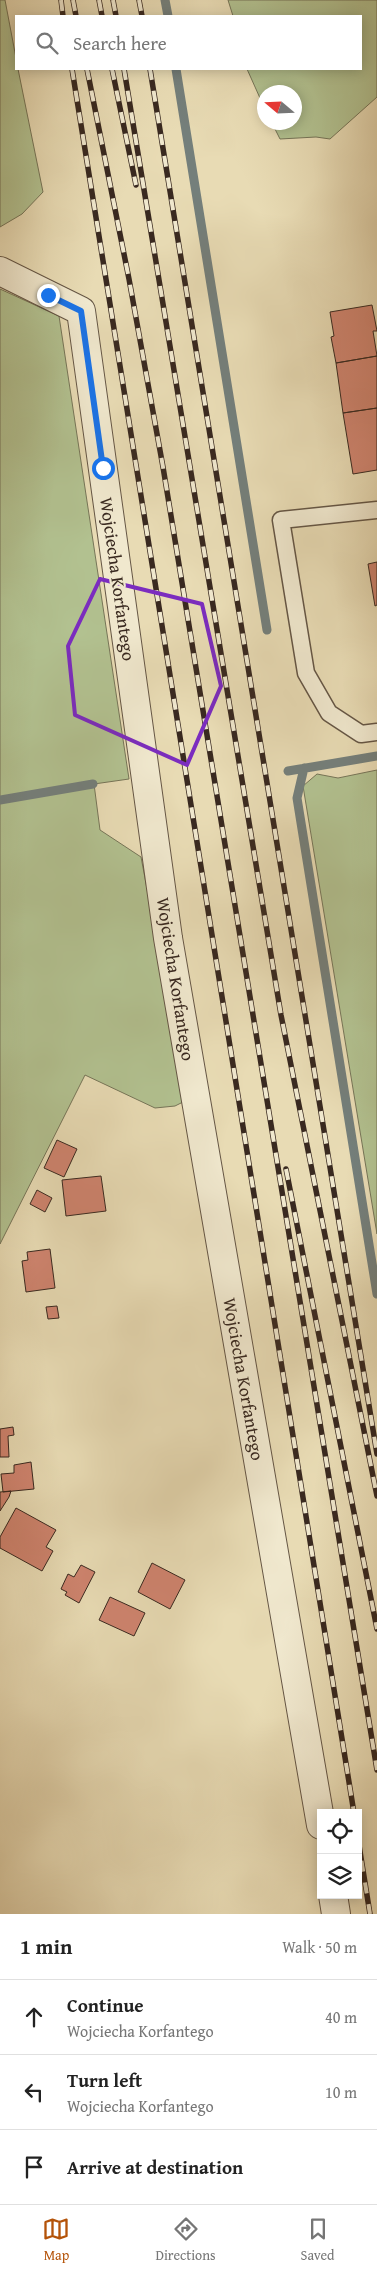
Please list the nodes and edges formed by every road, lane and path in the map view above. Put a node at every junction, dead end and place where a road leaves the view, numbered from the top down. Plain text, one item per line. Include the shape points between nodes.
1 (0, 271) edge
2 (377, 510) edge
3 (377, 732) edge
4 (318, 1809) edge
5 (334, 1899) edge
6 (336, 1914) edge

1 - 4 street, Wojciecha Korfantego via 81,311 168,938
2 - 3 lane via 281,520 306,672 330,713 361,734
5 - 6 street

